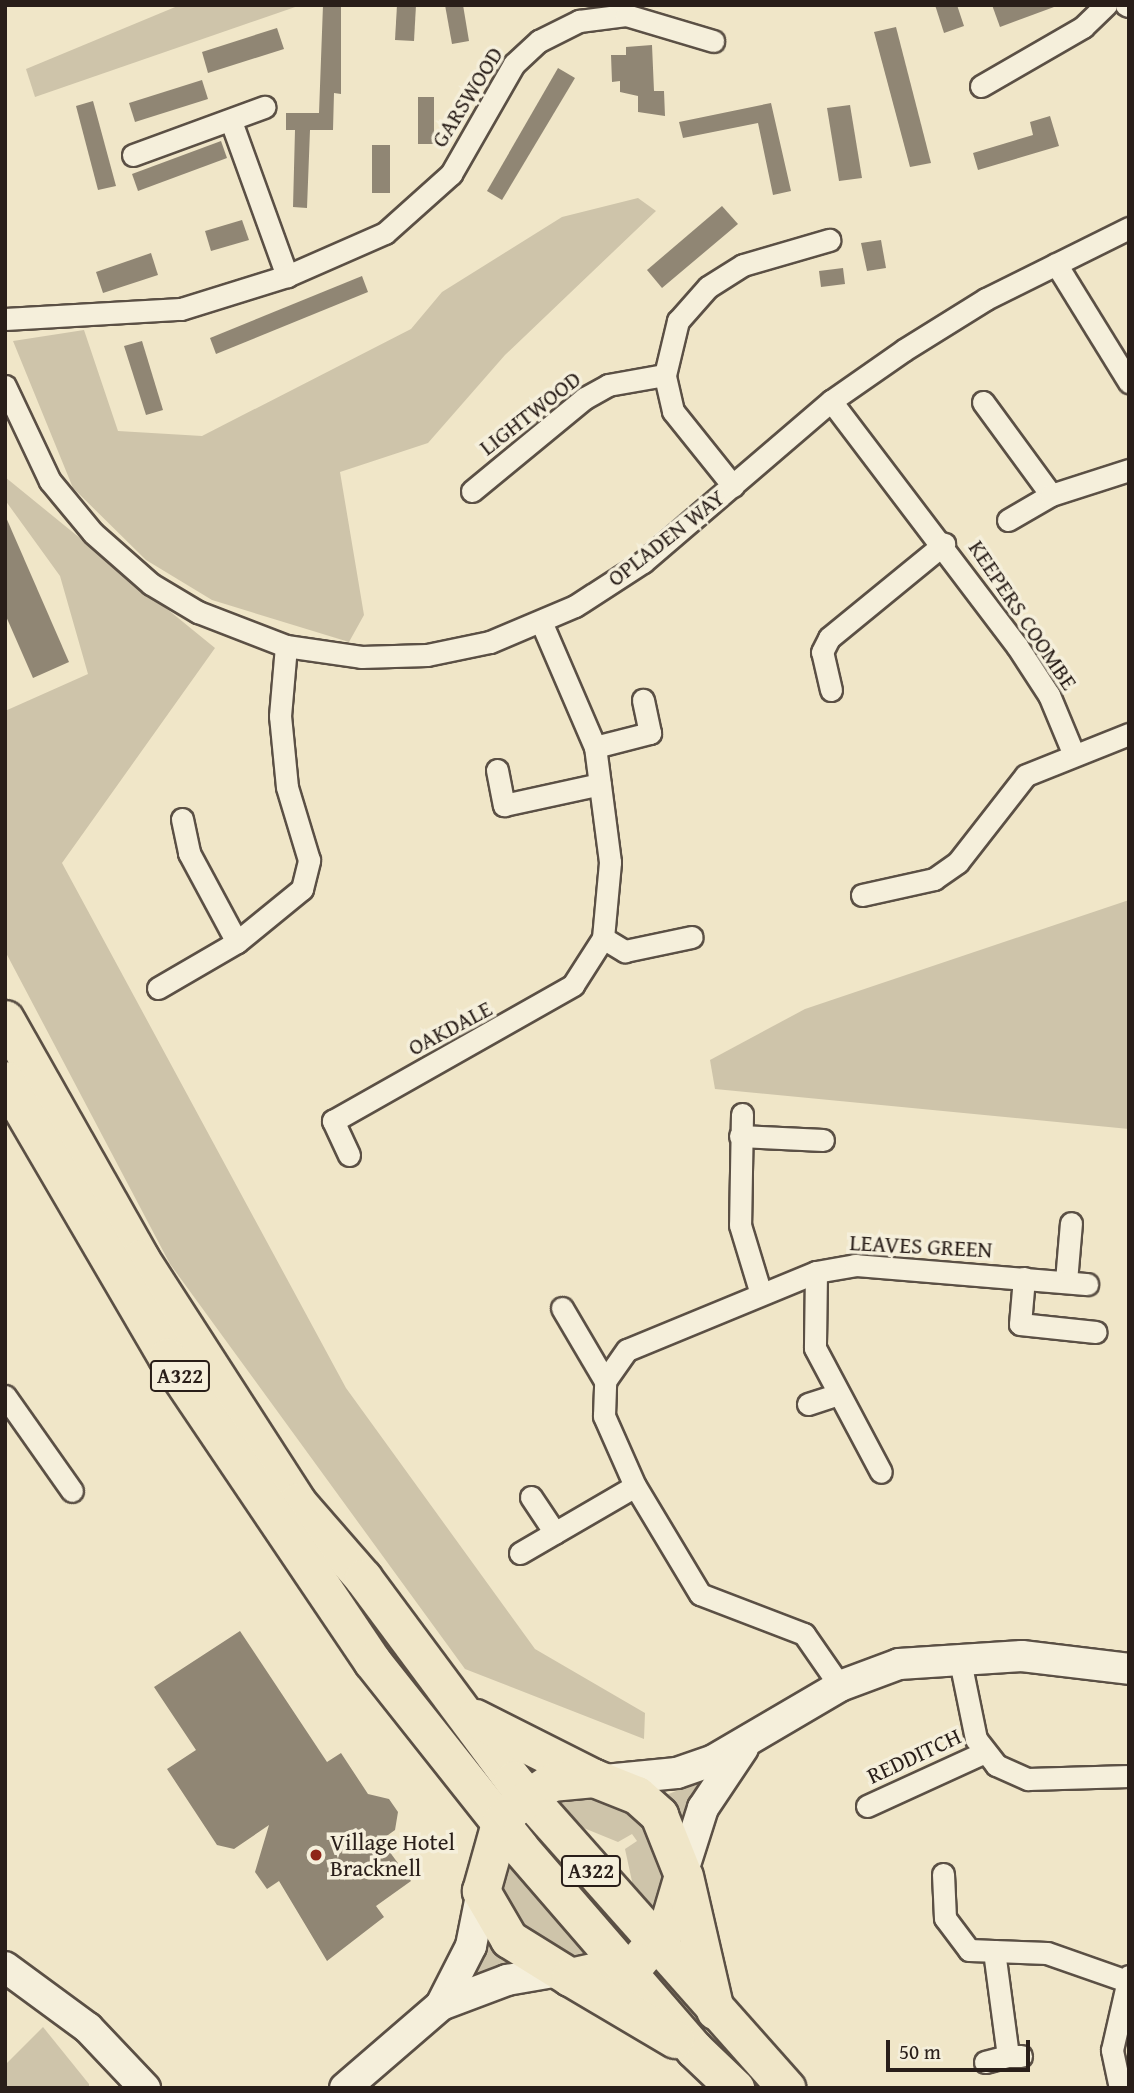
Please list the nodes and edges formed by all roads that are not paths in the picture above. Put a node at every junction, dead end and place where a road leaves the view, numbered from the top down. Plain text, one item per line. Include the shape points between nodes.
1 (1106, 5) edge
2 (713, 41) dead end
3 (981, 86) dead end
4 (264, 107) dead end
5 (232, 124) junction
6 (133, 155) dead end
7 (1129, 228) edge
8 (829, 240) dead end
9 (1056, 264) junction
10 (287, 276) junction
11 (5, 318) edge
12 (665, 375) junction
13 (1129, 382) edge
14 (5, 386) edge
15 (831, 401) junction
16 (983, 402) dead end
17 (1129, 470) edge
18 (733, 486) junction
19 (472, 491) dead end
20 (1051, 495) junction
21 (1008, 520) dead end
22 (944, 544) junction
23 (542, 624) junction
24 (286, 646) junction
25 (831, 690) dead end
26 (643, 700) dead end
27 (1129, 734) edge
28 (595, 747) junction
29 (1074, 755) junction
30 (496, 770) dead end
31 (600, 784) junction
32 (182, 819) dead end
33 (862, 895) dead end
34 (692, 937) dead end
35 (603, 938) junction
36 (237, 942) junction
37 (158, 988) dead end
38 (5, 1019) edge
39 (5, 1080) edge
40 (742, 1114) dead end
41 (740, 1136) junction
42 (823, 1140) dead end
43 (349, 1155) dead end
44 (1071, 1223) dead end
45 (816, 1272) junction
46 (1024, 1279) junction
47 (760, 1291) junction
48 (562, 1308) dead end
49 (1096, 1332) dead end
50 (605, 1381) junction
51 (838, 1394) junction
52 (5, 1396) edge
53 (808, 1404) dead end
54 (881, 1472) dead end
55 (635, 1486) junction
56 (72, 1491) dead end
57 (531, 1497) dead end
58 (555, 1533) junction
59 (520, 1553) dead end
60 (958, 1656) junction
61 (1129, 1669) edge
62 (840, 1686) junction
63 (463, 1710) junction
64 (746, 1745) junction
65 (983, 1753) junction
66 (457, 1772) junction
67 (1129, 1776) edge
68 (597, 1779) junction
69 (528, 1796) junction
70 (867, 1806) dead end
71 (500, 1823) junction
72 (683, 1873) junction
73 (943, 1874) dead end
74 (481, 1894) junction
75 (656, 1945) junction
76 (994, 1951) junction
77 (5, 1967) edge
78 (627, 1969) junction
79 (562, 1974) junction
80 (1128, 1978) edge
81 (441, 2005) junction
82 (715, 2010) junction
83 (694, 2049) junction
84 (985, 2062) dead end
85 (145, 2088) edge
86 (345, 2088) edge
87 (735, 2088) edge
88 (786, 2088) edge
89 (1120, 2088) edge

1 - 3 street via 1083,27
2 - 10 street, GARSWOOD via 626,15 579,20 540,41 514,64 451,174 384,233
4 - 5 street
5 - 6 street
5 - 10 street
7 - 9 street, OPLADEN WAY
8 - 12 street via 743,265 708,287 678,321
9 - 13 street
9 - 15 street, OPLADEN WAY via 974,306
10 - 11 street, GARSWOOD via 181,309
12 - 18 street via 673,411
12 - 19 street, LIGHTWOOD via 608,386 585,398
14 - 24 street, OPLADEN WAY via 50,481 122,560 198,612
15 - 18 street, OPLADEN WAY
15 - 22 street, KEEPERS COOMBE
16 - 20 street
17 - 20 street
18 - 23 street, OPLADEN WAY via 643,562
20 - 21 street
22 - 25 street, KEEPERS COOMBE via 829,638 822,652
22 - 29 street, KEEPERS COOMBE via 1049,695
23 - 24 street, OPLADEN WAY via 427,655 361,657
23 - 28 street, OAKDALE
24 - 36 street via 280,716 287,787 309,860 302,889 291,904
26 - 28 street via 650,733
27 - 29 street
28 - 31 street, OAKDALE
29 - 33 street via 1026,775 958,862 934,879
30 - 31 street via 504,806
31 - 35 street, OAKDALE via 610,862
32 - 36 street via 209,898
34 - 35 street via 625,951
35 - 43 street, OAKDALE via 573,985 333,1121
36 - 37 street
38 - 63 highway, A322 via 140,1258 297,1502
39 - 66 highway, A322 via 167,1357 372,1661
40 - 41 street
41 - 42 street
41 - 47 street via 740,1225
44 - 46 street, LEAVES GREEN via 1076,1282
45 - 46 street, LEAVES GREEN via 855,1265
45 - 47 street, LEAVES GREEN
45 - 51 street via 815,1348
46 - 49 street via 1020,1324
47 - 50 street, LEAVES GREEN via 627,1350
48 - 50 street
50 - 55 street via 604,1416
51 - 53 street
51 - 54 street
52 - 56 street
55 - 58 street
55 - 62 street via 700,1594 804,1634
57 - 58 street
58 - 59 street
60 - 61 street via 1021,1656
60 - 62 street via 899,1664
60 - 65 street, REDDITCH
62 - 64 street
63 - 68 highway, A322
63 - 69 highway, A322
64 - 68 street via 677,1773
64 - 72 street via 703,1808
65 - 67 street, REDDITCH via 1028,1779
65 - 70 street, REDDITCH
66 - 71 highway, A322
66 - 74 highway, A322
68 - 69 highway via 551,1782
68 - 72 highway via 637,1795 659,1815
69 - 71 highway
69 - 75 highway, A322
71 - 74 highway
71 - 78 highway, A322
72 - 75 highway
72 - 82 highway, A322
73 - 76 street via 945,1919 969,1950
74 - 79 highway via 509,1939
74 - 81 street via 471,1946
75 - 78 highway
75 - 82 highway, A322
76 - 80 street via 1047,1953
76 - 84 street via 1015,2056
77 - 85 street via 88,2028
78 - 79 highway
78 - 83 highway, A322
79 - 81 street via 507,1980
79 - 83 highway, A322
80 - 89 street via 1112,2050
81 - 86 street
82 - 88 highway, A322
83 - 87 highway, A322

